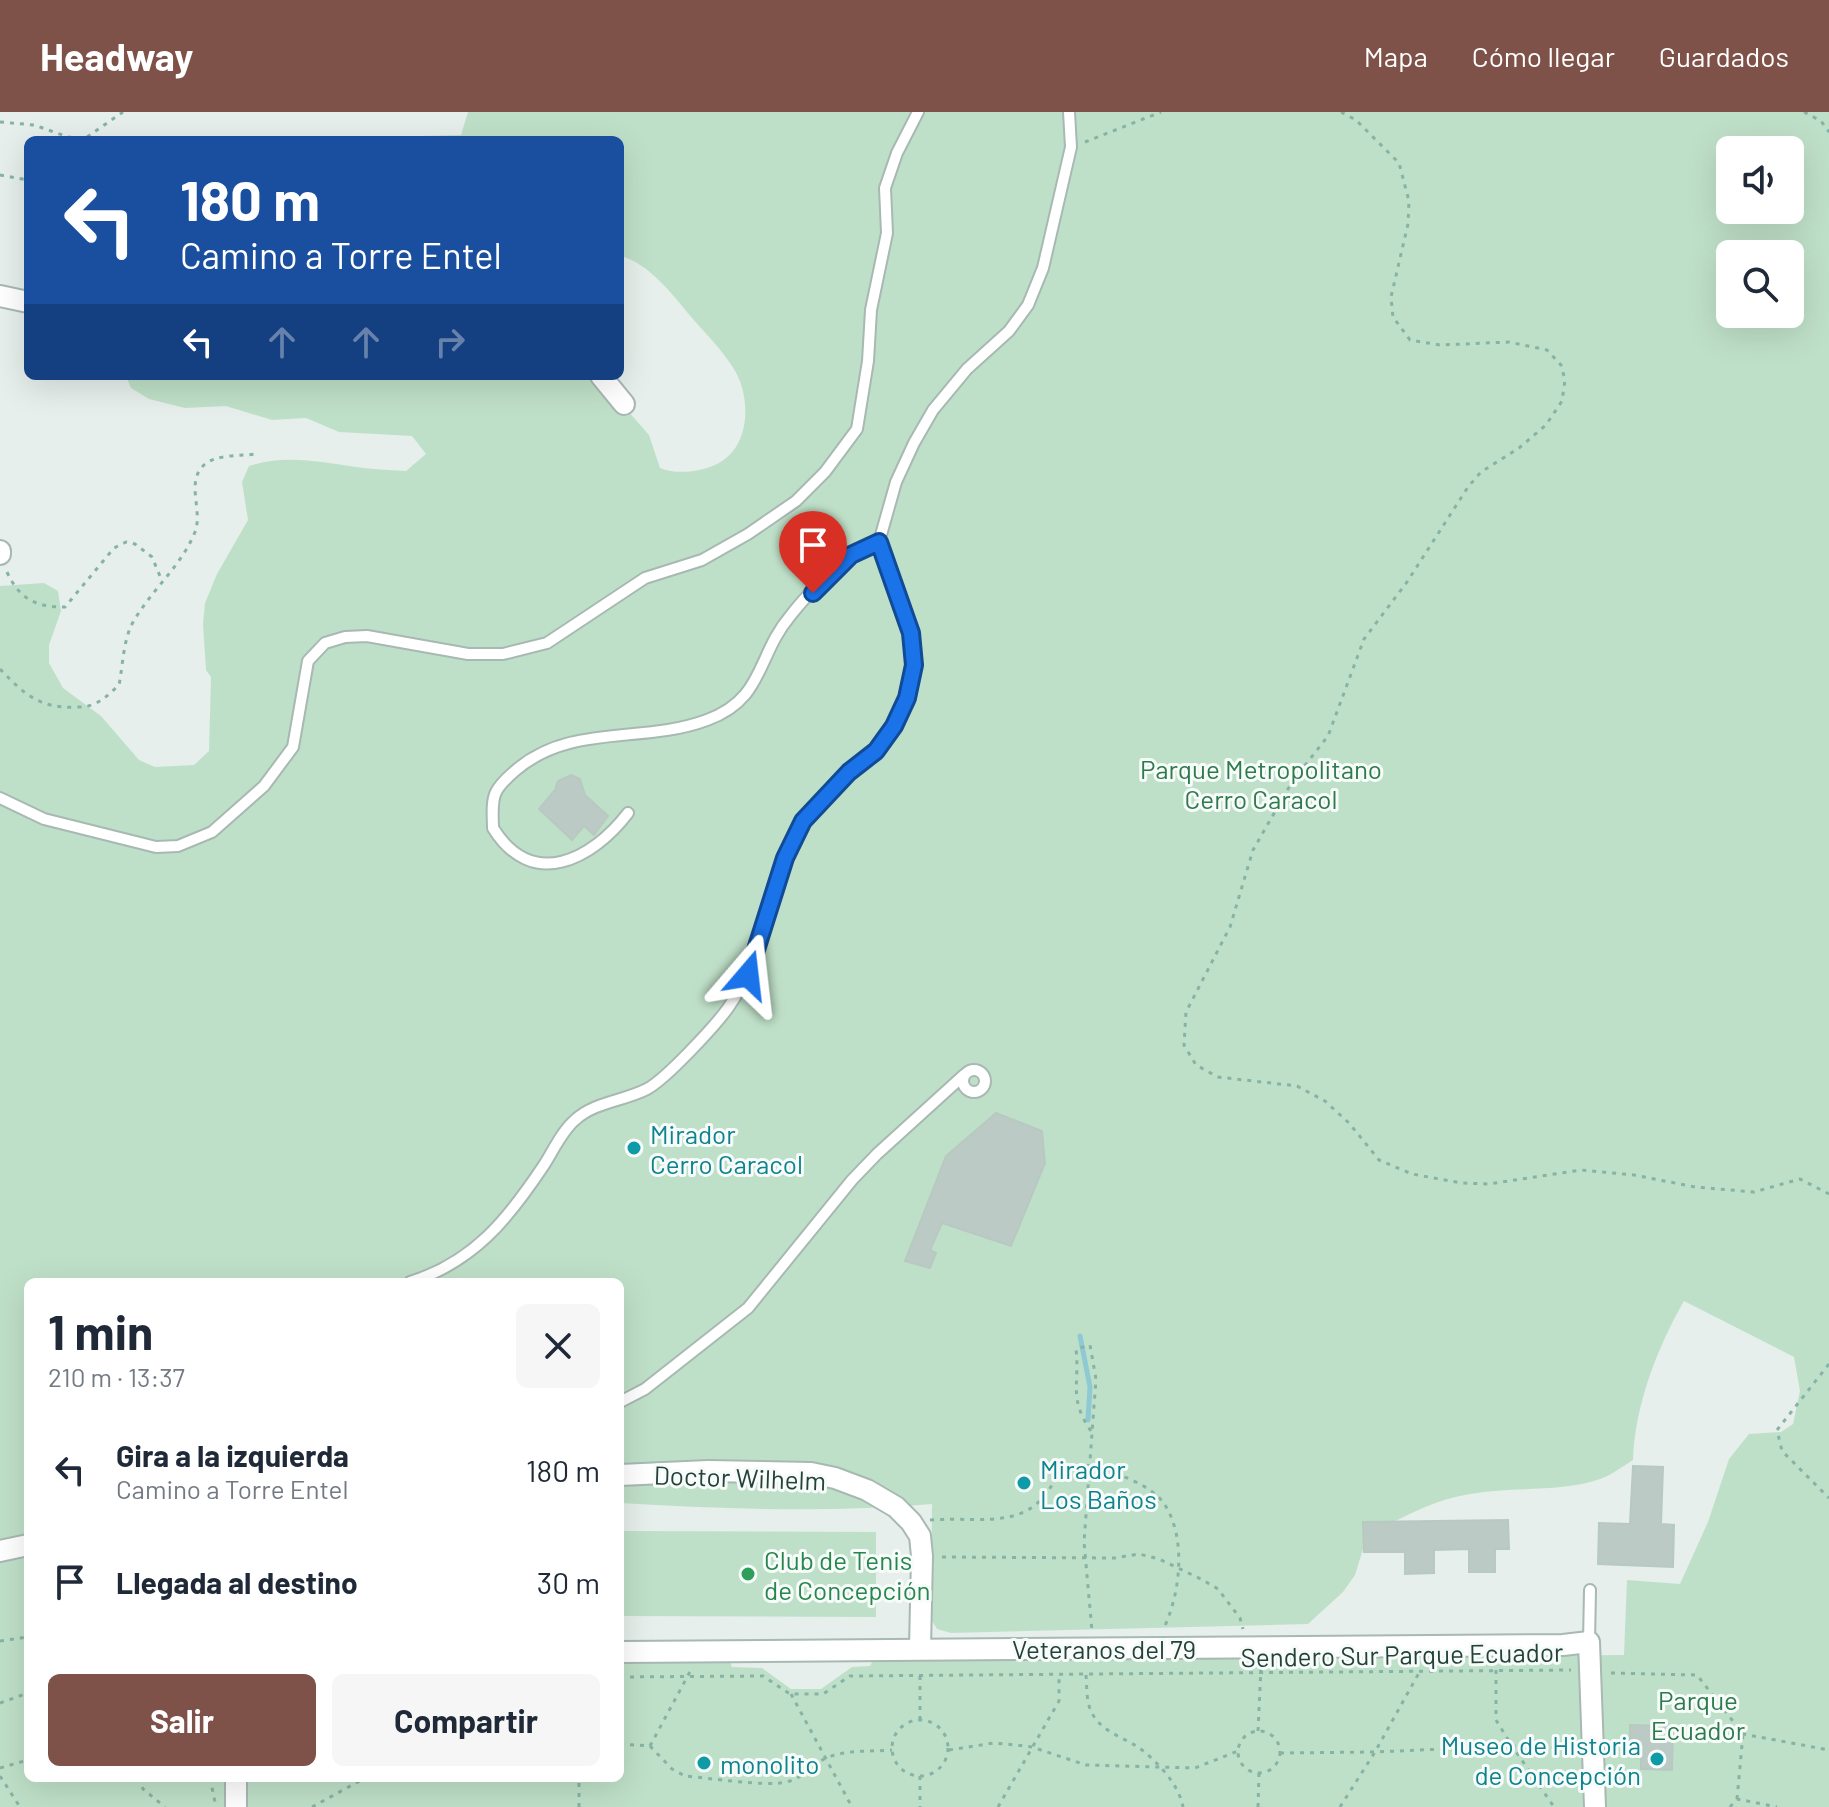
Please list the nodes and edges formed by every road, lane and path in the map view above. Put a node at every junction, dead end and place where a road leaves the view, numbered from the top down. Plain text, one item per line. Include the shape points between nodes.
1 (123, 112) edge
2 (918, 112) edge
3 (1069, 112) edge
4 (1161, 112) edge
5 (1341, 112) edge
6 (1804, 112) edge
7 (0, 122) edge
8 (1829, 132) edge
9 (65, 136) edge
10 (88, 136) edge
11 (1071, 147) junction
12 (0, 175) edge
13 (24, 179) edge
14 (0, 296) edge
15 (24, 301) edge
16 (604, 380) edge
17 (624, 404) dead end
18 (256, 454) dead end
19 (879, 542) junction
20 (0, 552) edge
21 (163, 582) junction
22 (0, 669) edge
23 (0, 798) edge
24 (628, 813) dead end
25 (964, 1075) junction
26 (970, 1091) junction
27 (941, 1096) junction
28 (1829, 1194) edge
29 (426, 1278) edge
30 (1829, 1364) edge
31 (624, 1400) edge
32 (1091, 1431) junction
33 (1090, 1466) junction
34 (624, 1475) edge
35 (1829, 1498) edge
36 (911, 1522) junction
37 (24, 1546) edge
38 (0, 1551) edge
39 (922, 1556) junction
40 (1085, 1556) junction
41 (1179, 1570) junction
42 (1590, 1590) dead end
43 (24, 1638) edge
44 (0, 1641) edge
45 (1589, 1642) junction
46 (920, 1648) junction
47 (1152, 1648) junction
48 (1255, 1648) junction
49 (1094, 1649) junction
50 (624, 1652) edge
51 (698, 1652) junction
52 (1496, 1670) junction
53 (1420, 1671) junction
54 (1588, 1673) junction
55 (1260, 1674) junction
56 (920, 1675) junction
57 (1086, 1675) junction
58 (688, 1676) junction
59 (1059, 1676) junction
60 (624, 1677) edge
61 (24, 1694) edge
62 (790, 1694) junction
63 (0, 1703) edge
64 (920, 1720) junction
65 (1258, 1731) junction
66 (1743, 1734) junction
67 (624, 1744) edge
68 (650, 1746) junction
69 (1512, 1746) junction
70 (1032, 1747) junction
71 (1576, 1748) dead end
72 (892, 1750) junction
73 (949, 1750) junction
74 (1829, 1750) edge
75 (1238, 1751) junction
76 (1375, 1752) junction
77 (1280, 1753) junction
78 (825, 1759) junction
79 (24, 1761) edge
80 (1158, 1767) junction
81 (0, 1768) edge
82 (1259, 1773) junction
83 (0, 1776) edge
84 (920, 1776) junction
85 (140, 1782) edge
86 (211, 1782) edge
87 (236, 1782) edge
88 (358, 1782) edge
89 (579, 1782) edge
90 (1737, 1799) junction
91 (20, 1807) edge
92 (165, 1807) edge
93 (216, 1807) edge
94 (236, 1807) edge
95 (312, 1807) edge
96 (579, 1807) edge
97 (852, 1807) edge
98 (920, 1807) edge
99 (998, 1807) edge
100 (1183, 1807) edge
101 (1258, 1807) edge
102 (1340, 1807) edge
103 (1554, 1807) edge
104 (1595, 1807) edge
105 (1730, 1807) edge
106 (1777, 1807) edge

1 - 10 path
2 - 23 lane via 885,188 887,233 871,310 857,429 796,501 702,560 645,578 547,643 503,654 468,654 367,636 325,643 308,661 293,747 264,786 212,832 178,846 156,847 44,819
3 - 11 lane
4 - 11 path
5 - 28 path via 1399,163 1409,201 1408,224 1391,297 1393,317 1410,340 1440,345 1509,342 1547,350 1561,365 1562,401 1546,425 1468,487 1364,639 1328,736 1292,782 1253,850 1230,927 1186,1012 1184,1045 1196,1065 1218,1077 1297,1086 1325,1101 1379,1160 1412,1174 1489,1184 1581,1170 1754,1192 1800,1179
6 - 8 path
7 - 9 path via 34,125
11 - 19 lane via 1043,268 1028,305 933,410 896,482
12 - 13 path
14 - 15 street
16 - 17 street
18 - 21 path via 200,468 195,482 197,528
19 - 24 lane via 851,555 790,615 751,690 735,707 675,729 559,744 532,756 495,793 493,828 514,854 553,865 615,830
19 - 29 lane via 911,633 914,665 907,698 876,751 803,821 785,858 748,975 728,1009 668,1074 647,1089 575,1120 521,1199 479,1247
20 - 21 path via 15,588 44,607 65,607 114,548 126,542 152,557
21 - 22 path via 132,625 119,685 91,706 39,703
25 - 26 lane
25 - 26 lane via 971,1070 984,1074 984,1086
25 - 27 lane
26 - 27 lane
27 - 31 lane via 852,1180 748,1308
30 - 35 path via 1777,1430 1782,1451
32 - 32 path via 1075,1393 1076,1349 1090,1345 1096,1379
32 - 33 path
33 - 36 path via 1060,1468 1047,1496 1030,1511 1008,1518
33 - 40 path
33 - 41 path via 1120,1474 1165,1504
34 - 36 street, Doctor Wilhelm via 811,1473 867,1490
36 - 39 street via 920,1536
37 - 38 street
39 - 40 path
39 - 46 street
40 - 41 path via 1139,1554
40 - 49 path
41 - 47 path via 1169,1615
41 - 48 path via 1218,1589
42 - 45 lane
43 - 44 path
45 - 48 street, Veteranos del 79
45 - 54 street
46 - 49 street, Veteranos del 79
46 - 51 street, Veteranos del 79
47 - 48 street, Veteranos del 79
47 - 49 street, Veteranos del 79
48 - 55 path
50 - 51 street, Veteranos del 79
51 - 58 path
52 - 53 path, Sendero Sur Parque Ecuador
52 - 54 path, Sendero Sur Parque Ecuador
52 - 69 path via 1496,1720
53 - 55 path, Sendero Sur Parque Ecuador
53 - 76 path
54 - 66 path, Sendero Sur Parque Ecuador via 1697,1675
54 - 104 street
55 - 57 path, Sendero Sur Parque Ecuador
55 - 65 path
56 - 59 path, Sendero Sur Parque Ecuador
56 - 62 path, Sendero Sur Parque Ecuador via 850,1676 823,1694
56 - 64 path
57 - 59 path, Sendero Sur Parque Ecuador
57 - 80 path via 1093,1715
58 - 60 path
58 - 62 path via 763,1676
58 - 68 path
59 - 70 path via 1059,1701
61 - 63 path
62 - 78 path
64 - 72 path via 903,1726
64 - 73 path via 938,1726
65 - 75 path via 1247,1735
65 - 77 path via 1277,1740
66 - 74 path
66 - 90 path
67 - 68 path
68 - 78 path via 685,1776 733,1780 790,1782
69 - 71 path
69 - 76 path
69 - 103 path
70 - 73 path via 994,1743
70 - 80 path via 1086,1765
70 - 99 path
72 - 78 path via 850,1751
72 - 84 path via 903,1771
73 - 84 path via 942,1767
75 - 80 path via 1195,1768
75 - 82 path via 1246,1768
76 - 77 path
76 - 102 path
77 - 82 path via 1276,1765
78 - 97 path
79 - 81 path
80 - 100 path via 1174,1782
82 - 101 path
83 - 91 path
84 - 98 path
85 - 92 path
86 - 93 path
87 - 94 street
88 - 95 path
89 - 96 path
90 - 105 path
90 - 106 path

